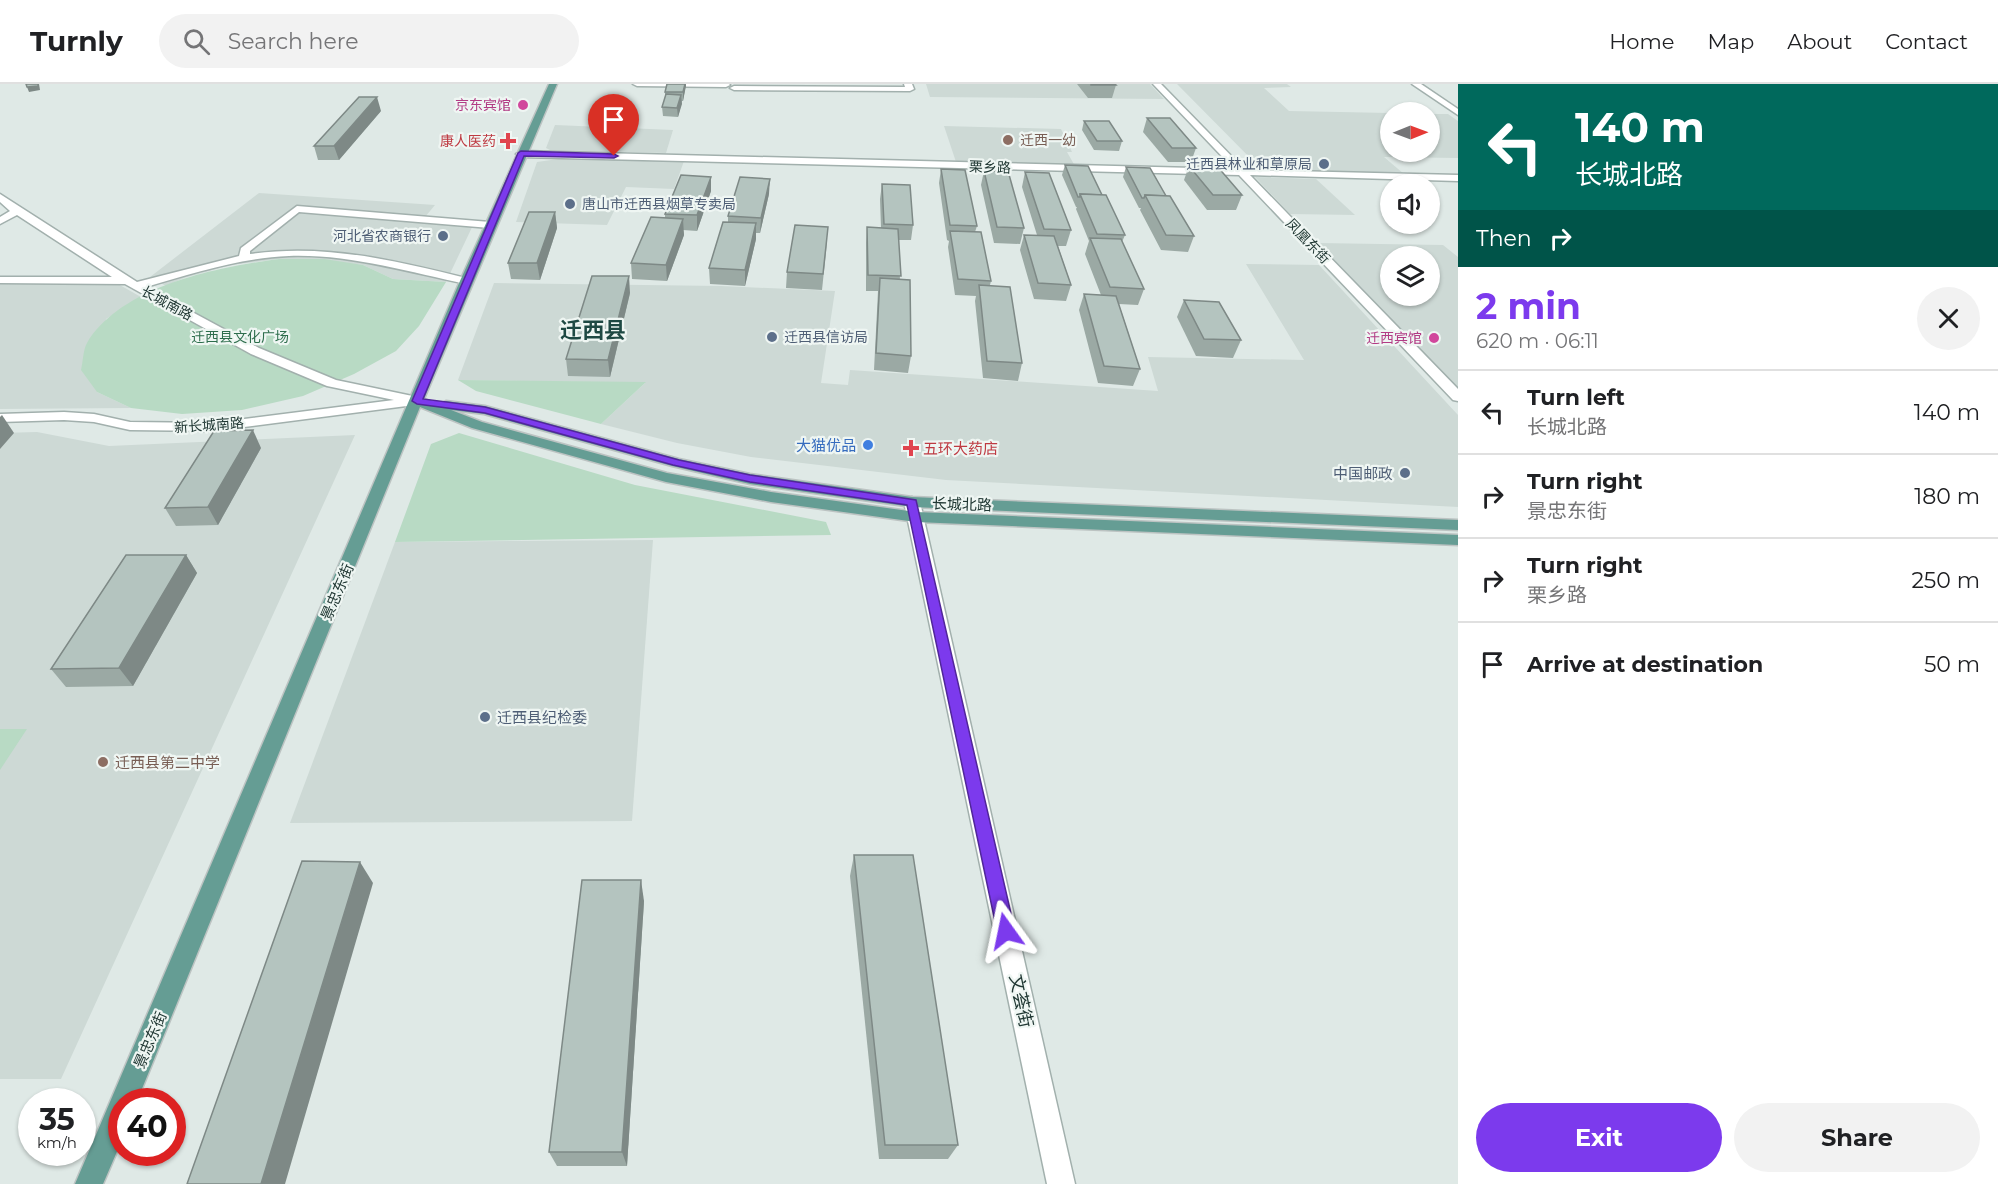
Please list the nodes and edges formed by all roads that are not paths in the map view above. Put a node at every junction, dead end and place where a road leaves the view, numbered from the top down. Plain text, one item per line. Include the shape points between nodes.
1 (552, 84) edge
2 (637, 84) edge
3 (908, 84) edge
4 (1157, 84) edge
5 (1416, 84) edge
6 (730, 86) edge
7 (1458, 114) edge
8 (521, 153) junction
9 (1244, 174) junction
10 (1458, 178) edge
11 (0, 197) edge
12 (16, 211) junction
13 (0, 221) edge
14 (490, 225) junction
15 (244, 258) junction
16 (0, 280) edge
17 (466, 281) junction
18 (131, 284) junction
19 (1458, 397) edge
20 (417, 401) junction
21 (0, 418) edge
22 (914, 509) junction
23 (1458, 525) edge
24 (1458, 540) edge
25 (129, 1088) edge
26 (108, 1140) edge
27 (89, 1184) edge
28 (1061, 1184) edge

1 - 8 main road, 景忠东街
2 - 6 street
3 - 6 street via 910,89
4 - 9 street, 凤凰东街
5 - 7 street
8 - 9 street, 栗乡路
8 - 14 main road, 景忠东街
9 - 10 street, 栗乡路
9 - 19 street, 凤凰东街
11 - 12 street, 长城南路
12 - 13 street
12 - 18 street, 长城南路
14 - 15 street via 297,209 245,250
14 - 17 main road, 景忠东街
15 - 17 street via 289,254 343,256
15 - 18 street
16 - 18 street
17 - 20 main road, 景忠东街
18 - 20 street, 长城南路 via 255,351 332,383
20 - 21 street, 新长城南路 via 213,427 130,426 64,416
20 - 22 main road, 长城北路 via 477,425 666,477 771,497
20 - 25 main road, 景忠东街
22 - 23 main road, 长城北路
22 - 24 main road, 长城北路
22 - 28 street, 文荟街
26 - 27 main road

